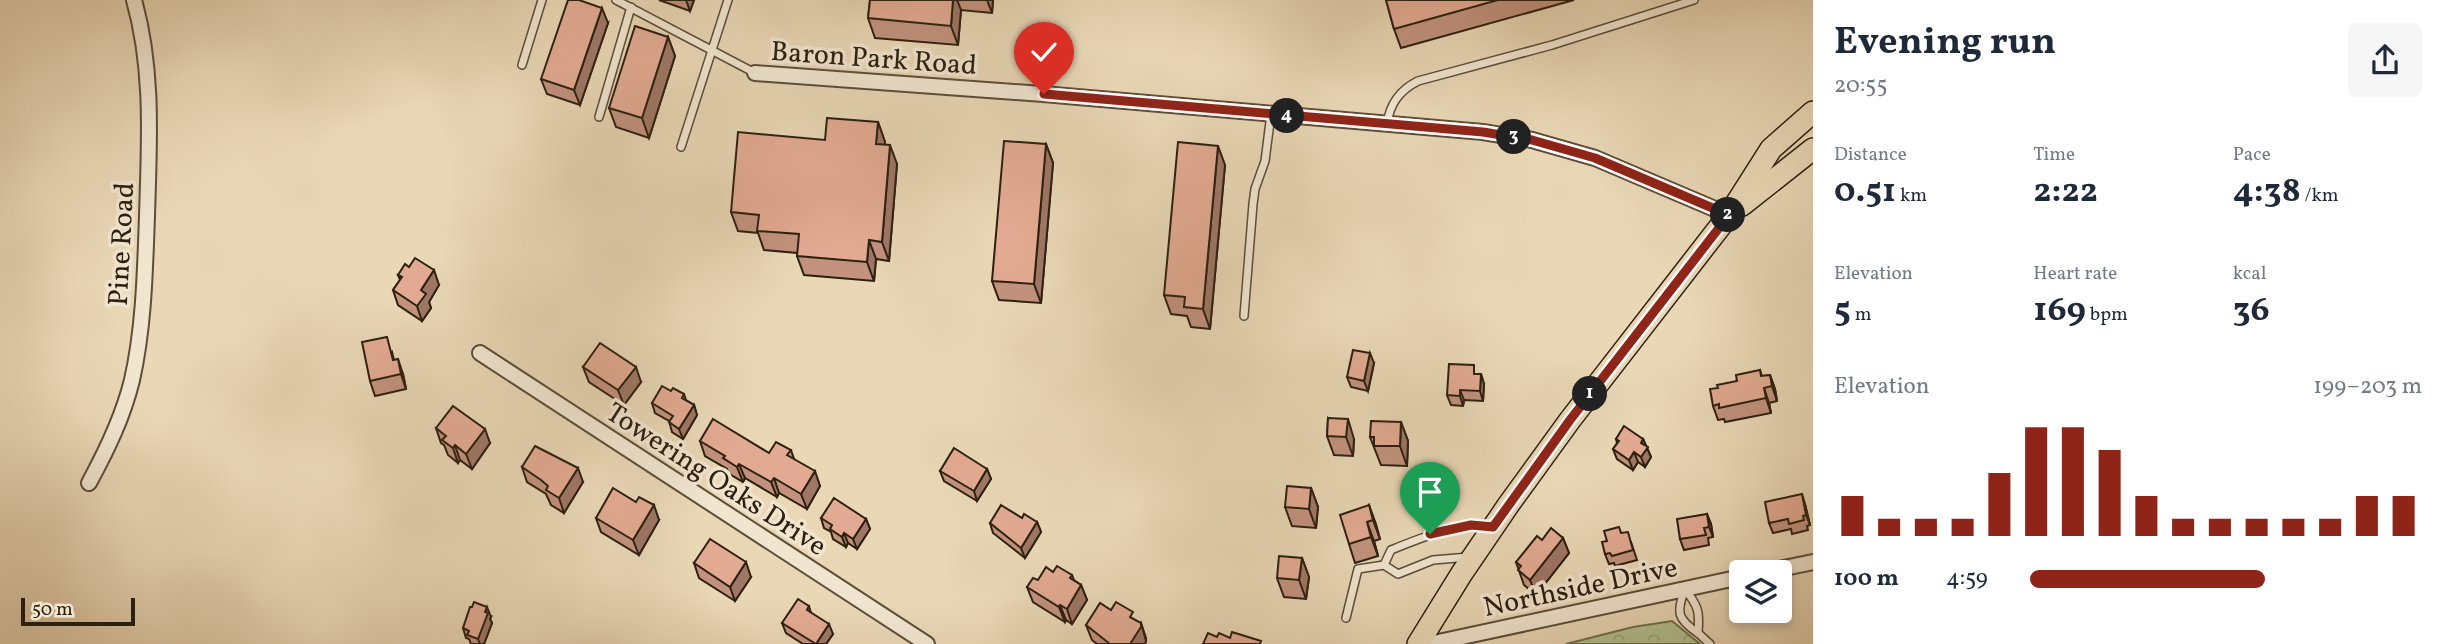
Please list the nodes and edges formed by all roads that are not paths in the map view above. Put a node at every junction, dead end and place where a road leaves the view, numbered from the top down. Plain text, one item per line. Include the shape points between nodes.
1 (134, 0) edge
2 (542, 0) edge
3 (616, 0) edge
4 (728, 0) edge
5 (1694, 0) edge
6 (631, 7) junction
7 (711, 49) junction
8 (522, 65) dead end
9 (755, 73) joint
10 (1813, 112) edge
11 (1271, 114) junction
12 (599, 117) dead end
13 (1387, 124) junction
14 (681, 147) dead end
15 (1813, 149) edge
16 (1729, 215) junction
17 (1244, 316) dead end
18 (480, 353) dead end
19 (89, 483) dead end
20 (1493, 527) junction
21 (1473, 556) junction
22 (1813, 562) edge
23 (1384, 565) junction
24 (1792, 566) edge
25 (1729, 580) edge
26 (1685, 589) junction
27 (1346, 618) dead end
28 (1698, 633) junction
29 (928, 644) edge
30 (1418, 644) edge
31 (1429, 644) edge
32 (1710, 644) edge

1 - 19 street, Pine Road via 150,112 138,346 122,414
2 - 8 lane
3 - 6 lane
4 - 7 lane
5 - 13 lane via 1418,81 1393,102
6 - 7 lane
6 - 12 lane
7 - 9 lane
7 - 14 lane
9 - 11 street, Baron Park Road
10 - 16 main road via 1770,149
11 - 13 street, Baron Park Road
11 - 17 lane via 1253,204
13 - 16 street, Baron Park Road via 1483,132 1564,148
15 - 16 main road
16 - 20 main road
18 - 29 street, Towering Oaks Drive
20 - 21 main road
20 - 23 lane via 1471,525 1430,534 1391,550
21 - 23 lane via 1433,560 1398,574
21 - 30 main road
22 - 24 street
23 - 27 lane via 1358,569
25 - 26 street, Northside Drive
26 - 28 lane via 1696,603
26 - 28 lane via 1679,612 1684,623
26 - 31 street, Northside Drive
28 - 32 lane

